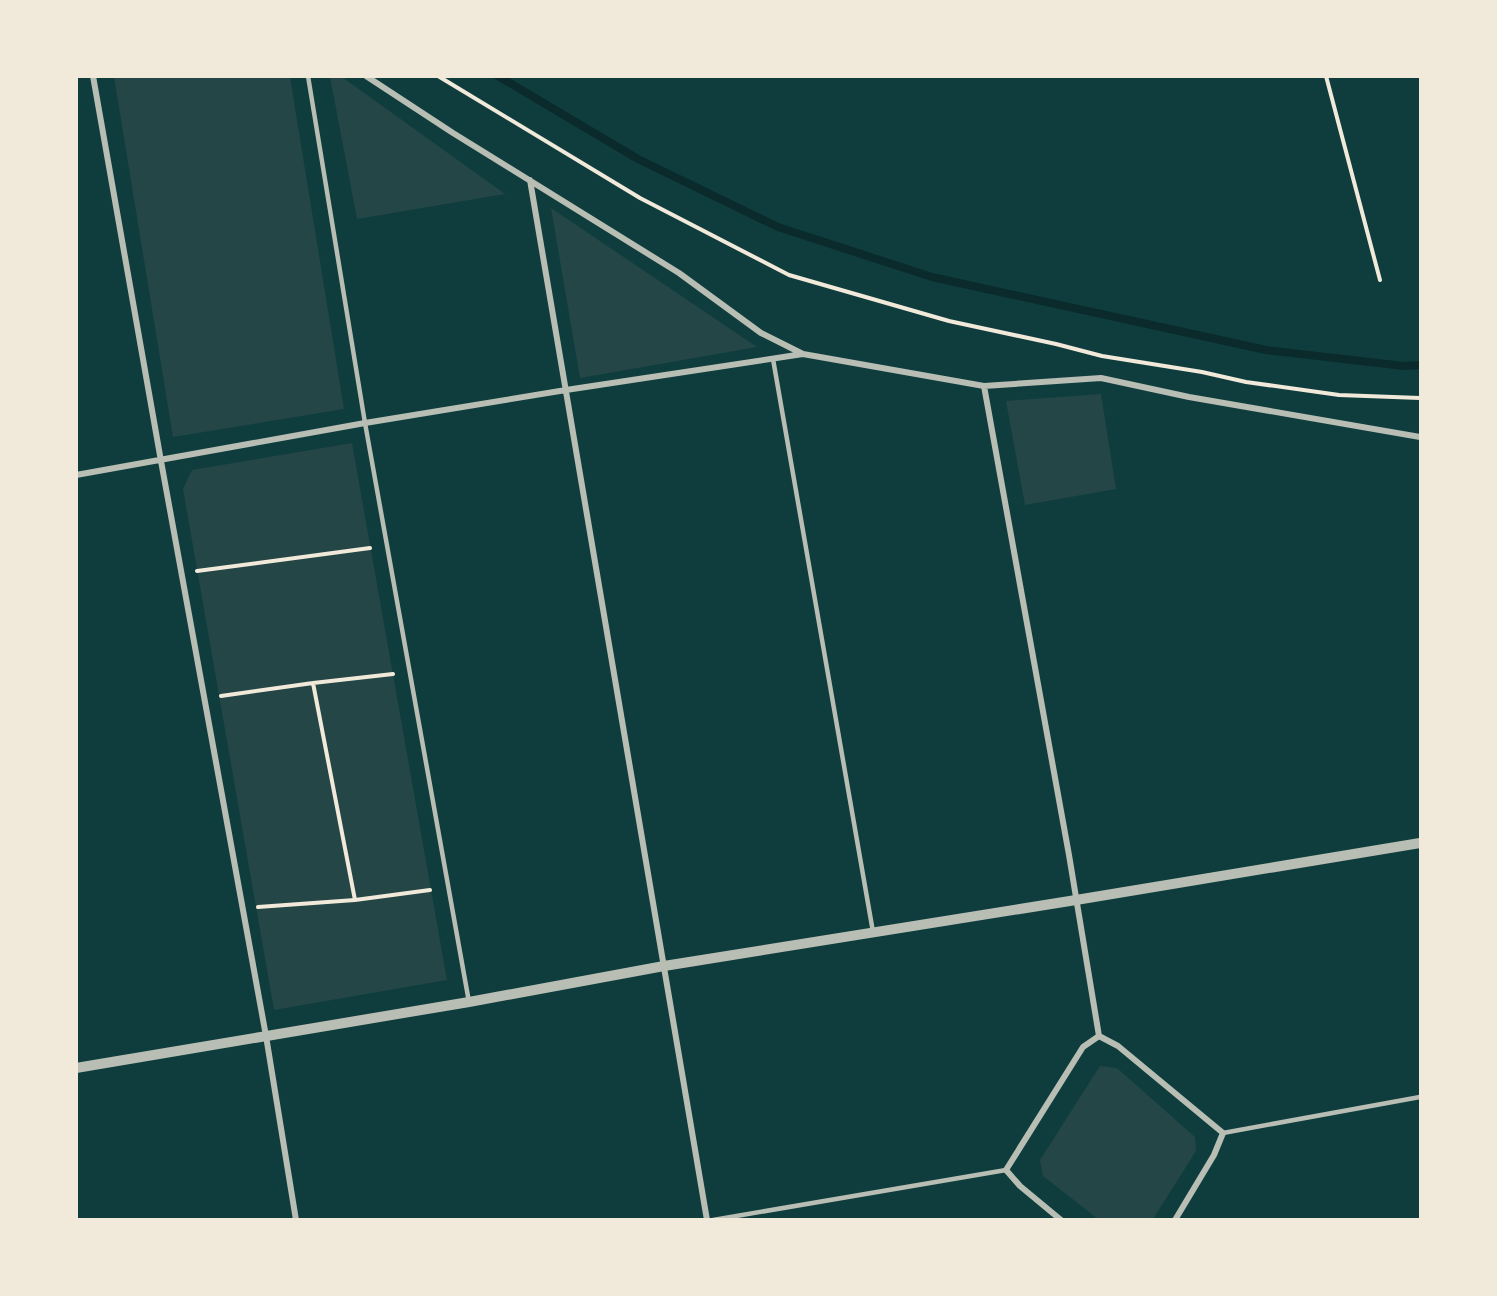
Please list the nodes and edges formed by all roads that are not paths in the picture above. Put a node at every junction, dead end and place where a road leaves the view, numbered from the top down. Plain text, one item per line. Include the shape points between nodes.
1 (93, 76) edge
2 (308, 76) edge
3 (366, 76) edge
4 (530, 180) junction
5 (803, 354) junction
6 (773, 359) junction
7 (984, 386) junction
8 (566, 390) junction
9 (365, 423) junction
10 (1420, 437) edge
11 (161, 460) junction
12 (76, 475) edge
13 (1420, 843) edge
14 (1076, 900) junction
15 (873, 932) junction
16 (664, 966) junction
17 (468, 1002) junction
18 (266, 1036) junction
19 (1099, 1036) junction
20 (76, 1068) edge
21 (1420, 1097) edge
22 (1223, 1133) junction
23 (1006, 1170) junction
24 (296, 1220) edge
25 (707, 1220) edge
26 (713, 1220) edge
27 (1061, 1220) edge
28 (1175, 1220) edge

1 - 11 street
2 - 9 lane
3 - 4 street
4 - 5 street via 679,273 761,333
4 - 8 street
5 - 6 street
5 - 7 street
6 - 8 street
6 - 15 lane
7 - 10 street via 1101,378
7 - 14 street
8 - 9 street
8 - 16 street
9 - 11 street
9 - 17 lane
11 - 12 street
11 - 18 street
13 - 14 street
14 - 15 street
14 - 19 street
15 - 16 street
16 - 17 street
16 - 25 street
17 - 18 street
18 - 20 street
18 - 24 street
19 - 22 street via 1118,1046
19 - 23 street via 1083,1047
21 - 22 lane
22 - 28 street
23 - 26 lane
23 - 27 street

